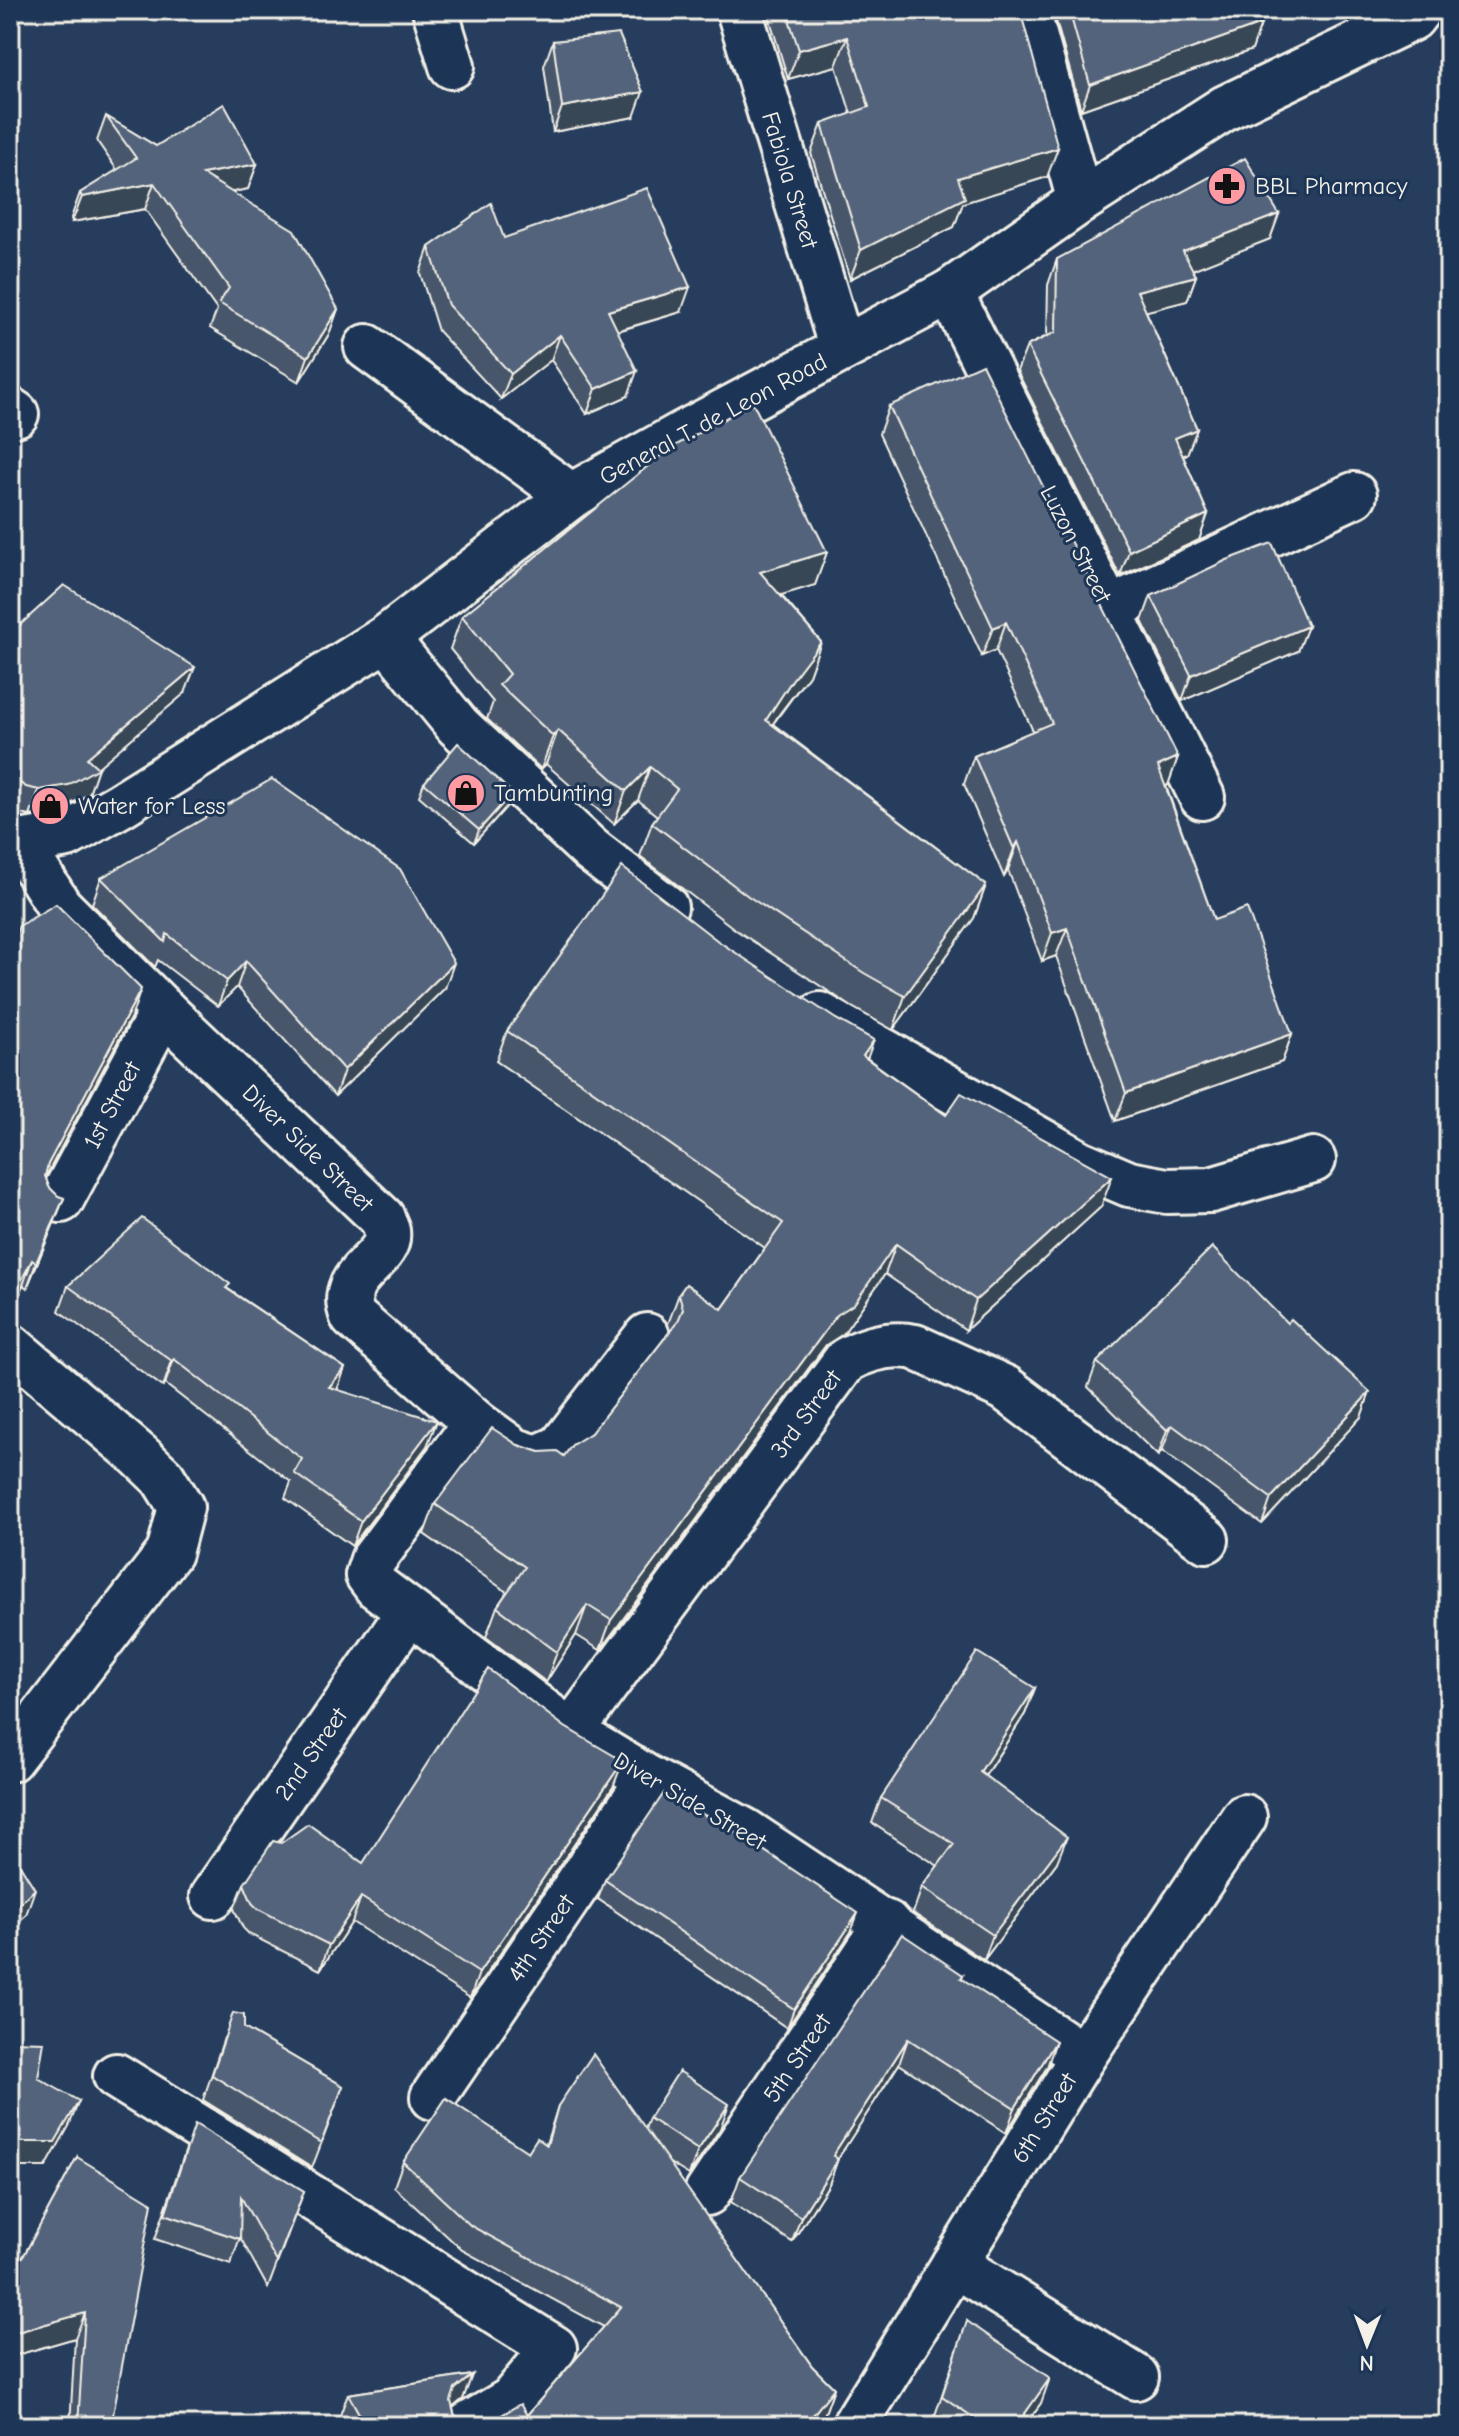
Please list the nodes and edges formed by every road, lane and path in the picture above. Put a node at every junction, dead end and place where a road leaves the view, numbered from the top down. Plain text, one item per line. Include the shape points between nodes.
1 (435, 10) edge
2 (739, 10) edge
3 (1027, 10) edge
4 (1418, 10) edge
5 (452, 66) dead end
6 (1080, 201) junction
7 (950, 292) junction
8 (367, 347) dead end
9 (842, 349) junction
10 (1354, 495) dead end
11 (571, 496) junction
12 (1109, 609) junction
13 (386, 638) junction
14 (1202, 797) dead end
15 (15, 843) edge
16 (697, 932) edge
17 (786, 993) edge
18 (163, 1010) junction
19 (1313, 1160) dead end
20 (61, 1200) edge
21 (647, 1336) dead end
22 (10, 1346) edge
23 (476, 1423) junction
24 (1206, 1540) dead end
25 (409, 1612) junction
26 (571, 1732) junction
27 (10, 1759) edge
28 (649, 1779) junction
29 (1244, 1817) dead end
30 (213, 1896) dead end
31 (887, 1923) junction
32 (1083, 2056) junction
33 (116, 2076) dead end
34 (433, 2097) dead end
35 (707, 2193) dead end
36 (954, 2264) junction
37 (1136, 2377) dead end
38 (467, 2426) edge
39 (854, 2426) edge

1 - 5 street
2 - 9 street, Fabiola Street
3 - 6 street
4 - 6 street, General T. de Leon Road via 1412,18 1225,108
6 - 7 street, General T. de Leon Road
7 - 9 street, General T. de Leon Road
7 - 12 street, Luzon Street
8 - 11 street
9 - 11 street, General T. de Leon Road
10 - 12 street
11 - 13 street, General T. de Leon Road
12 - 14 street, Luzon Street
13 - 15 street, General T. de Leon Road via 67,835
13 - 16 street via 458,726 521,787 591,850
15 - 18 street, Diver Side Street via 59,906
17 - 19 street via 1067,1156 1129,1184 1167,1191 1211,1190
18 - 20 street, 1st Street
18 - 23 street, Diver Side Street via 382,1218 388,1233 383,1247 350,1288 353,1317
21 - 23 street via 560,1448 537,1458 515,1451
22 - 27 street via 139,1455 163,1478 181,1507 169,1553
23 - 25 street, Diver Side Street via 373,1560 368,1575
24 - 26 street, 3rd Street via 1005,1388 915,1347 900,1344 861,1352 846,1360
25 - 26 street, Diver Side Street
25 - 30 street, 2nd Street
26 - 28 street, Diver Side Street
28 - 31 street, Diver Side Street via 745,1831
28 - 34 street, 4th Street
29 - 32 street, 6th Street
31 - 32 street, Diver Side Street
31 - 35 street, 5th Street
32 - 36 street, 6th Street
33 - 38 street via 554,2348 511,2400
36 - 37 street
36 - 39 street, 6th Street

